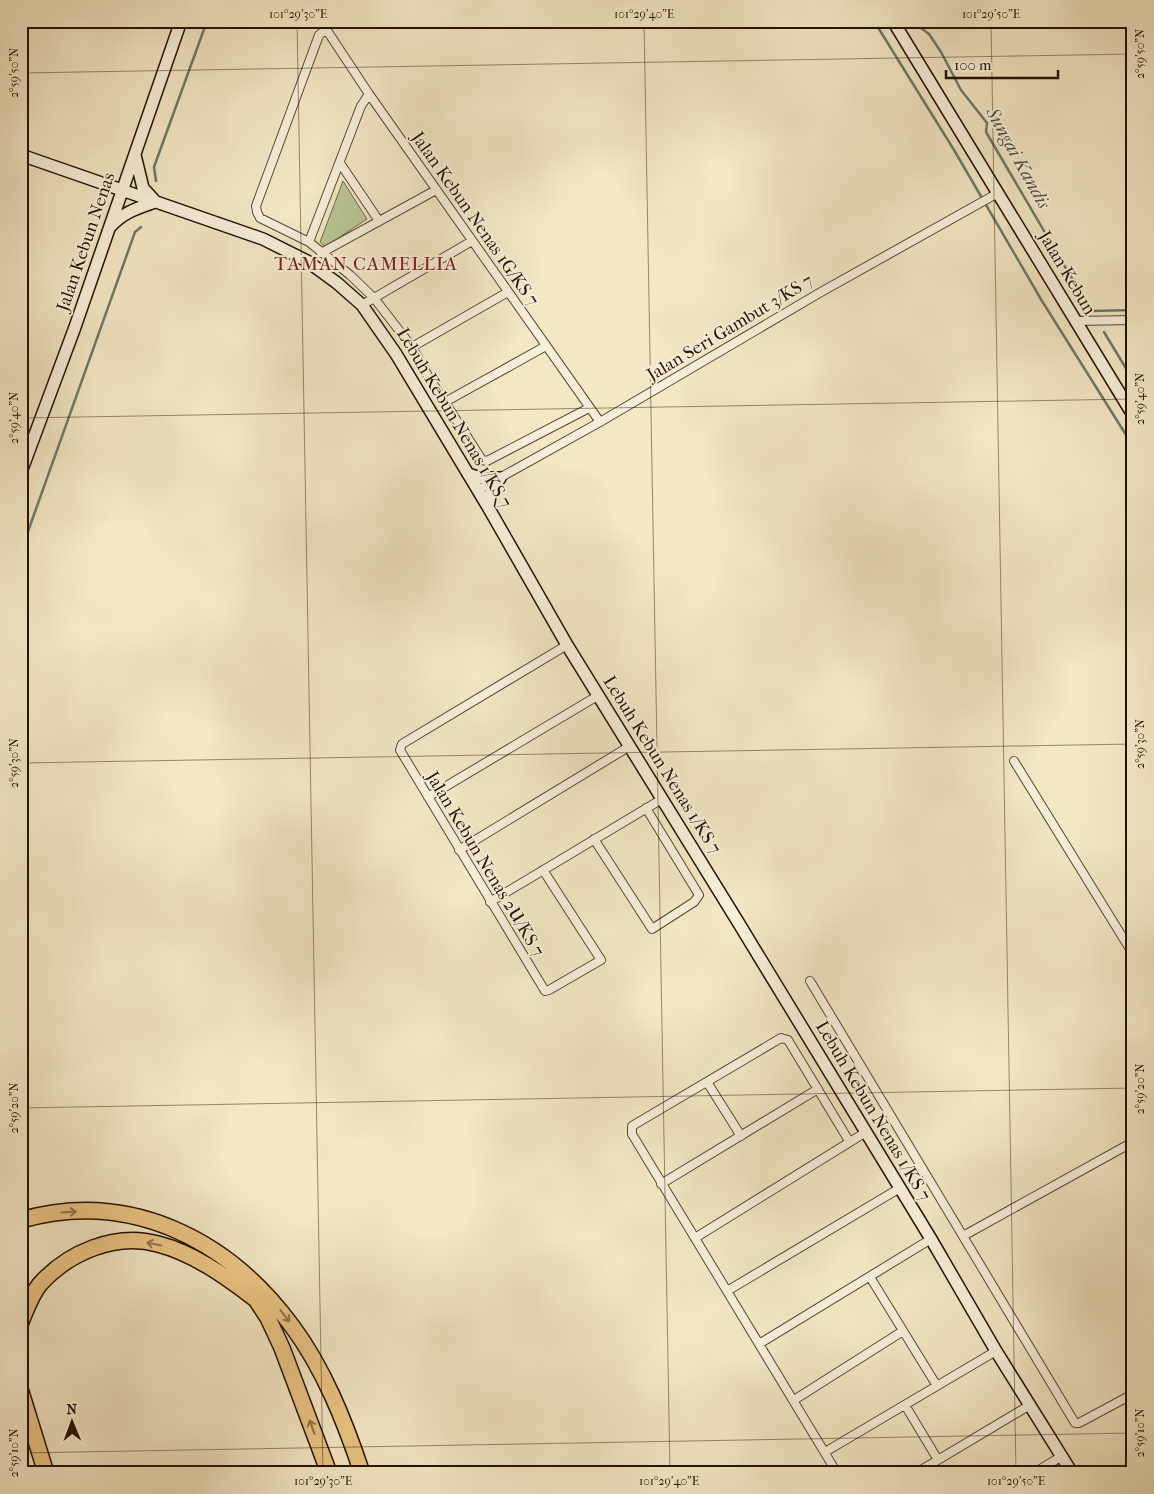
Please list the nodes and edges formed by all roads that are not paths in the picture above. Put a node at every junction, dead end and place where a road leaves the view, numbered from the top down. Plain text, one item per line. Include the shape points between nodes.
1 (182, 21) edge
2 (893, 21) edge
3 (369, 94) junction
4 (21, 154) edge
5 (134, 155) junction
6 (340, 163) junction
7 (122, 190) junction
8 (436, 190) junction
9 (998, 193) junction
10 (151, 200) junction
11 (379, 221) junction
12 (109, 229) junction
13 (472, 241) junction
14 (309, 242) junction
15 (322, 253) junction
16 (508, 292) junction
17 (374, 298) junction
18 (362, 306) junction
19 (1133, 320) edge
20 (1076, 321) junction
21 (546, 346) junction
22 (412, 347) junction
23 (445, 402) junction
24 (590, 408) junction
25 (1133, 416) edge
26 (600, 422) junction
27 (21, 472) edge
28 (468, 474) junction
29 (500, 478) junction
30 (478, 490) junction
31 (488, 507) junction
32 (567, 644) junction
33 (599, 695) junction
34 (630, 746) junction
35 (1014, 761) dead end
36 (428, 797) junction
37 (662, 799) junction
38 (646, 808) junction
39 (594, 840) junction
40 (459, 850) junction
41 (544, 870) junction
42 (490, 902) junction
43 (1133, 954) edge
44 (810, 981) dead end
45 (707, 1082) junction
46 (818, 1089) junction
47 (866, 1132) junction
48 (741, 1136) junction
49 (849, 1142) junction
50 (1133, 1142) edge
51 (661, 1184) junction
52 (900, 1188) junction
53 (21, 1220) edge
54 (167, 1235) dead end
55 (963, 1236) junction
56 (694, 1238) junction
57 (931, 1239) junction
58 (870, 1277) junction
59 (727, 1291) junction
60 (257, 1300) junction
61 (21, 1322) edge
62 (903, 1331) junction
63 (759, 1344) junction
64 (996, 1351) junction
65 (937, 1386) junction
66 (21, 1392) edge
67 (1133, 1394) edge
68 (794, 1400) junction
69 (905, 1405) junction
70 (1030, 1405) junction
71 (825, 1452) junction
72 (1062, 1456) junction
73 (938, 1460) junction
74 (46, 1473) edge
75 (328, 1473) edge
76 (362, 1473) edge
77 (837, 1473) edge
78 (916, 1473) edge
79 (1034, 1473) edge
80 (1072, 1473) edge

1 - 5 street, Jalan Kebun Nenas
2 - 9 street, Jalan Kebun
3 - 6 street via 361,106
3 - 8 street, Jalan Kebun Nenas 1G/KS 7
3 - 14 street, Jalan Kebun Nenas 1G/KS 7 via 328,32 322,32 256,206 260,218
4 - 7 street, Lebuh Kebun Nenas 1/KS 7
5 - 7 street, Jalan Kebun Nenas
5 - 10 street via 143,188
6 - 11 street
6 - 14 street
7 - 10 street, Lebuh Kebun Nenas 1/KS 7
7 - 12 street, Jalan Kebun Nenas
8 - 11 street
8 - 13 street, Jalan Kebun Nenas 1G/KS 7
9 - 20 street, Jalan Kebun
9 - 26 street, Jalan Seri Gambut 3/KS 7 via 782,314
10 - 12 street via 116,220
10 - 18 street, Lebuh Kebun Nenas 1/KS 7 via 233,228 289,252 319,270
11 - 15 street
12 - 27 street, Jalan Kebun Nenas
13 - 16 street, Jalan Kebun Nenas 1G/KS 7
13 - 17 street
14 - 15 street
15 - 17 street
16 - 21 street, Jalan Kebun Nenas 1G/KS 7
16 - 22 street
17 - 18 street
17 - 22 street
18 - 28 street, Lebuh Kebun Nenas 1/KS 7 via 396,354
19 - 20 street
20 - 25 street, Jalan Kebun
21 - 23 street
21 - 24 street, Jalan Kebun Nenas 1G/KS 7
22 - 23 street
23 - 24 street via 482,460 487,461
24 - 26 street, Jalan Kebun Nenas 1G/KS 7
26 - 29 street, Jalan Seri Gambut 3/KS 7
28 - 29 street
28 - 30 street, Lebuh Kebun Nenas 1/KS 7
29 - 30 street, Jalan Seri Gambut 3/KS 7
29 - 31 street via 491,491
30 - 31 street, Lebuh Kebun Nenas 1/KS 7
31 - 32 street, Lebuh Kebun Nenas 1/KS 7
32 - 33 street, Lebuh Kebun Nenas 1/KS 7
32 - 36 street, Jalan Kebun Nenas 2U/KS 7 via 400,747
33 - 34 street, Lebuh Kebun Nenas 1/KS 7
33 - 36 street
34 - 37 street, Lebuh Kebun Nenas 1/KS 7
34 - 40 street
35 - 43 street
36 - 40 street, Jalan Kebun Nenas 2U/KS 7
37 - 38 street
37 - 47 street, Lebuh Kebun Nenas 1/KS 7
38 - 39 street
38 - 39 street via 698,894 694,902 652,929
39 - 41 street
40 - 42 street, Jalan Kebun Nenas 2U/KS 7
41 - 42 street
41 - 42 street, Jalan Kebun Nenas 2U/KS 7 via 601,960 544,990
44 - 55 street
45 - 46 street via 785,1038
45 - 48 street
45 - 51 street via 632,1126 632,1134
46 - 48 street
46 - 49 street
47 - 49 street
47 - 52 street, Lebuh Kebun Nenas 1/KS 7
48 - 51 street
49 - 56 street
50 - 55 street
51 - 56 street
52 - 57 street, Lebuh Kebun Nenas 1/KS 7
52 - 59 street
53 -> 76 highway via 65,1212 123,1214 169,1226 222,1255 256,1285 293,1327 320,1370
54 - 60 highway via 218,1262
55 - 67 street via 1075,1423
56 - 59 street
57 - 58 street
57 - 64 street, Lebuh Kebun Nenas 1/KS 7
58 - 62 street
58 - 63 street
59 - 63 street
60 -> 61 highway via 184,1253 157,1244 116,1242 83,1251 50,1275 40,1285
75 -> 60 highway via 282,1348
62 - 65 street
62 - 68 street
63 - 68 street
64 - 65 street
64 - 70 street, Lebuh Kebun Nenas 1/KS 7
65 - 69 street
66 - 74 highway
68 - 71 street
69 - 71 street
69 - 73 street
70 - 72 street, Lebuh Kebun Nenas 1/KS 7
70 - 73 street
71 - 77 street
72 - 79 street
72 - 80 street, Lebuh Kebun Nenas 1/KS 7
73 - 78 street

